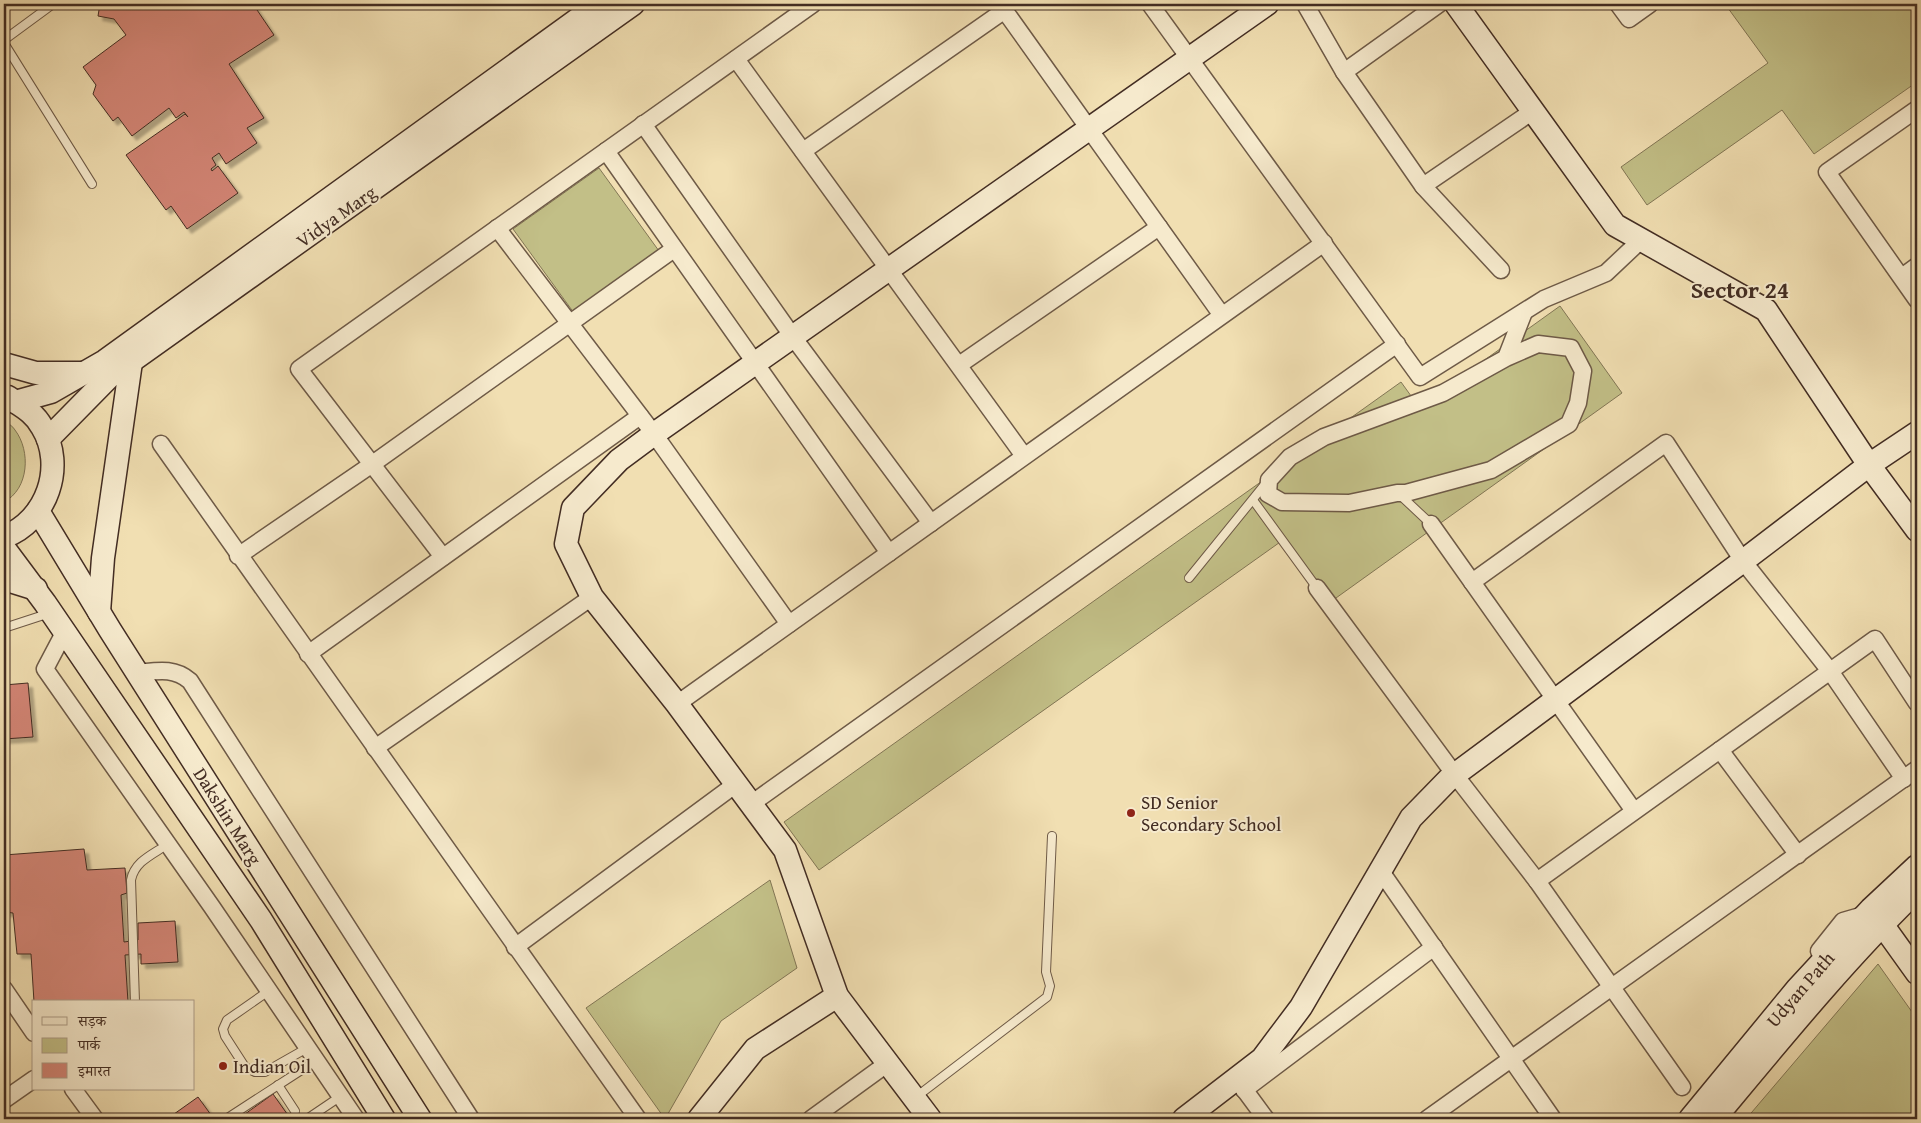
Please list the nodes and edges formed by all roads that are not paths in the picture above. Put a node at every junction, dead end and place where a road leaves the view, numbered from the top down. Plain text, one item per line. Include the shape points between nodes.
1 (53, 4) edge
2 (599, 4) edge
3 (633, 4) edge
4 (813, 4) edge
5 (1150, 4) edge
6 (1267, 4) edge
7 (1305, 4) edge
8 (1439, 4) edge
9 (1456, 4) edge
10 (1618, 4) edge
11 (1650, 4) edge
12 (1002, 7) edge
13 (4, 41) edge
14 (736, 59) junction
15 (1191, 59) junction
16 (1344, 72) junction
17 (1917, 109) edge
18 (1533, 111) junction
19 (643, 124) junction
20 (1089, 130) junction
21 (606, 151) junction
22 (803, 151) junction
23 (92, 184) dead end
24 (1423, 186) junction
25 (1159, 227) junction
26 (497, 228) junction
27 (1641, 240) junction
28 (1324, 243) junction
29 (674, 249) junction
30 (1917, 266) edge
31 (889, 270) junction
32 (1501, 270) dead end
33 (1902, 277) junction
34 (1917, 300) edge
35 (1524, 312) junction
36 (1221, 314) junction
37 (569, 324) junction
38 (793, 337) junction
39 (1397, 344) junction
40 (1506, 358) junction
41 (131, 362) junction
42 (4, 364) edge
43 (755, 364) junction
44 (959, 365) junction
45 (83, 373) junction
46 (9, 398) edge
47 (640, 416) junction
48 (1917, 433) edge
49 (654, 434) junction
50 (48, 439) junction
51 (161, 444) dead end
52 (1024, 456) junction
53 (371, 465) junction
54 (1869, 465) junction
55 (1269, 480) junction
56 (1397, 493) junction
57 (1253, 500) junction
58 (38, 511) junction
59 (930, 523) junction
60 (1431, 524) joint
61 (1917, 530) edge
62 (4, 536) edge
63 (4, 548) edge
64 (889, 553) junction
65 (238, 556) junction
66 (443, 558) junction
67 (1743, 561) junction
68 (1189, 578) dead end
69 (4, 579) edge
70 (1472, 582) junction
71 (1317, 588) joint
72 (36, 589) junction
73 (592, 597) junction
74 (99, 612) junction
75 (58, 622) junction
76 (789, 624) junction
77 (4, 628) edge
78 (308, 654) junction
79 (1830, 671) junction
80 (137, 673) junction
81 (1556, 701) junction
82 (1917, 703) edge
83 (677, 704) junction
84 (375, 748) junction
85 (1720, 750) junction
86 (1917, 769) edge
87 (1455, 775) junction
88 (1904, 779) junction
89 (736, 784) junction
90 (751, 804) junction
91 (1634, 811) junction
92 (1052, 836) dead end
93 (168, 844) junction
94 (1798, 854) junction
95 (1917, 866) edge
96 (1380, 870) junction
97 (1537, 881) junction
98 (1917, 890) edge
99 (1874, 916) junction
100 (516, 947) junction
101 (1434, 947) junction
102 (1917, 973) edge
103 (1612, 987) junction
104 (4, 989) edge
105 (270, 990) junction
106 (838, 996) junction
107 (135, 1000) edge
108 (32, 1030) edge
109 (313, 1054) junction
110 (1512, 1059) junction
111 (888, 1063) junction
112 (32, 1080) edge
113 (1240, 1084) junction
114 (278, 1085) junction
115 (1682, 1087) dead end
116 (75, 1090) edge
117 (341, 1096) junction
118 (915, 1098) junction
119 (4, 1100) edge
120 (294, 1111) dead end
121 (95, 1119) edge
122 (226, 1119) edge
123 (307, 1119) edge
124 (356, 1119) edge
125 (384, 1119) edge
126 (420, 1119) edge
127 (471, 1119) edge
128 (638, 1119) edge
129 (699, 1119) edge
130 (811, 1119) edge
131 (930, 1119) edge
132 (1184, 1119) edge
133 (1266, 1119) edge
134 (1427, 1119) edge
135 (1553, 1119) edge
136 (1678, 1119) edge
137 (1690, 1119) edge
138 (1714, 1119) edge

1 - 13 lane
2 - 45 main road, Vidya Marg via 105,361
3 - 41 main road, Vidya Marg
4 - 14 street
5 - 15 street
6 - 15 main road
7 - 16 street
8 - 16 street
9 - 18 main road
10 - 11 street via 1629,19
12 - 20 street
12 - 22 street
13 - 23 lane
14 - 19 street
14 - 22 street
15 - 20 main road
15 - 28 street
16 - 24 street
17 - 33 street via 1827,172
18 - 24 street
18 - 27 main road via 1615,225
19 - 21 street
19 - 38 street
20 - 25 street
20 - 31 main road
21 - 26 street
21 - 29 street
22 - 31 street
24 - 32 street
25 - 36 street
25 - 44 street
26 - 37 street
26 - 53 street via 299,369
27 - 35 street via 1606,273
27 - 54 main road via 1766,310
28 - 36 street
28 - 39 street
29 - 37 street
29 - 43 street
30 - 33 street
31 - 38 main road
31 - 44 street
33 - 34 street
35 - 39 street via 1420,378
35 - 40 street
36 - 52 street
37 - 47 street
37 - 53 street
38 - 43 main road
38 - 59 street
39 - 90 street
40 - 55 street via 1443,393 1324,437 1290,457
40 - 56 street via 1538,344 1571,348 1583,371 1578,403 1569,424 1491,470
41 - 50 main road, Vidya Marg via 109,377
41 - 74 main road
42 - 45 main road via 36,373
43 - 49 main road
43 - 64 street
44 - 52 street
45 - 46 main road, Vidya Marg via 51,392
46 - 50 main road via 34,416
47 - 49 street
47 - 66 street
48 - 54 main road
49 - 73 main road via 618,460 573,508 566,544
49 - 76 street
50 - 58 main road via 53,458 52,476
51 - 65 street
52 - 59 street
53 - 65 street
53 - 66 street
54 - 61 main road
54 - 67 main road
55 - 56 street via 1268,494 1282,502 1349,503
55 - 57 lane
56 - 60 lane
57 - 68 lane
57 - 71 lane
58 - 62 main road via 19,529
58 - 74 main road, Dakshin Marg
59 - 64 street
60 - 70 street
63 - 72 main road, Dakshin Marg
64 - 76 street
65 - 78 street
66 - 78 street
67 - 70 street via 1666,443
67 - 79 street
67 - 81 main road
69 - 72 main road
70 - 81 street
71 - 87 street
72 - 75 main road, Dakshin Marg
73 - 83 main road
73 - 84 street
74 - 80 main road, Dakshin Marg
75 - 77 lane
75 - 93 street via 44,670
75 - 125 main road, Dakshin Marg via 261,920
76 - 83 street
78 - 84 street
79 - 82 street via 1875,639
79 - 85 street
79 - 88 street
80 - 126 main road, Dakshin Marg
80 - 127 street via 173,671 190,680
81 - 87 main road
81 - 91 street
83 - 89 main road
84 - 100 street
85 - 91 street
85 - 94 street
86 - 88 street
87 - 96 main road via 1411,818
87 - 97 street
88 - 94 street
89 - 90 main road
89 - 100 street
90 - 106 main road via 785,850
91 - 97 street
92 - 118 lane via 1046,972 1050,986 1047,997
93 - 105 street
93 - 107 lane via 138,863 133,870
94 - 103 street
95 - 99 main road, Udyan Path
96 - 101 street
96 - 113 main road via 1301,1006
97 - 103 street
98 - 99 main road, Udyan Path
99 - 102 main road
99 - 136 street via 1844,921
99 - 137 main road, Udyan Path via 1797,989
99 - 138 main road, Udyan Path via 1810,1003
100 - 128 street
101 - 110 street
101 - 113 street
103 - 110 street
103 - 115 street
104 - 108 street
105 - 109 street
105 - 109 lane via 227,1020 224,1036 245,1067 255,1072 265,1072
106 - 111 main road
106 - 129 main road via 755,1049
109 - 114 lane
109 - 117 street
110 - 134 street
110 - 135 street
111 - 118 main road
111 - 130 street
112 - 119 street
113 - 132 main road
113 - 133 street
114 - 120 lane
114 - 122 lane
116 - 121 street
117 - 123 lane
117 - 124 street
118 - 131 main road

